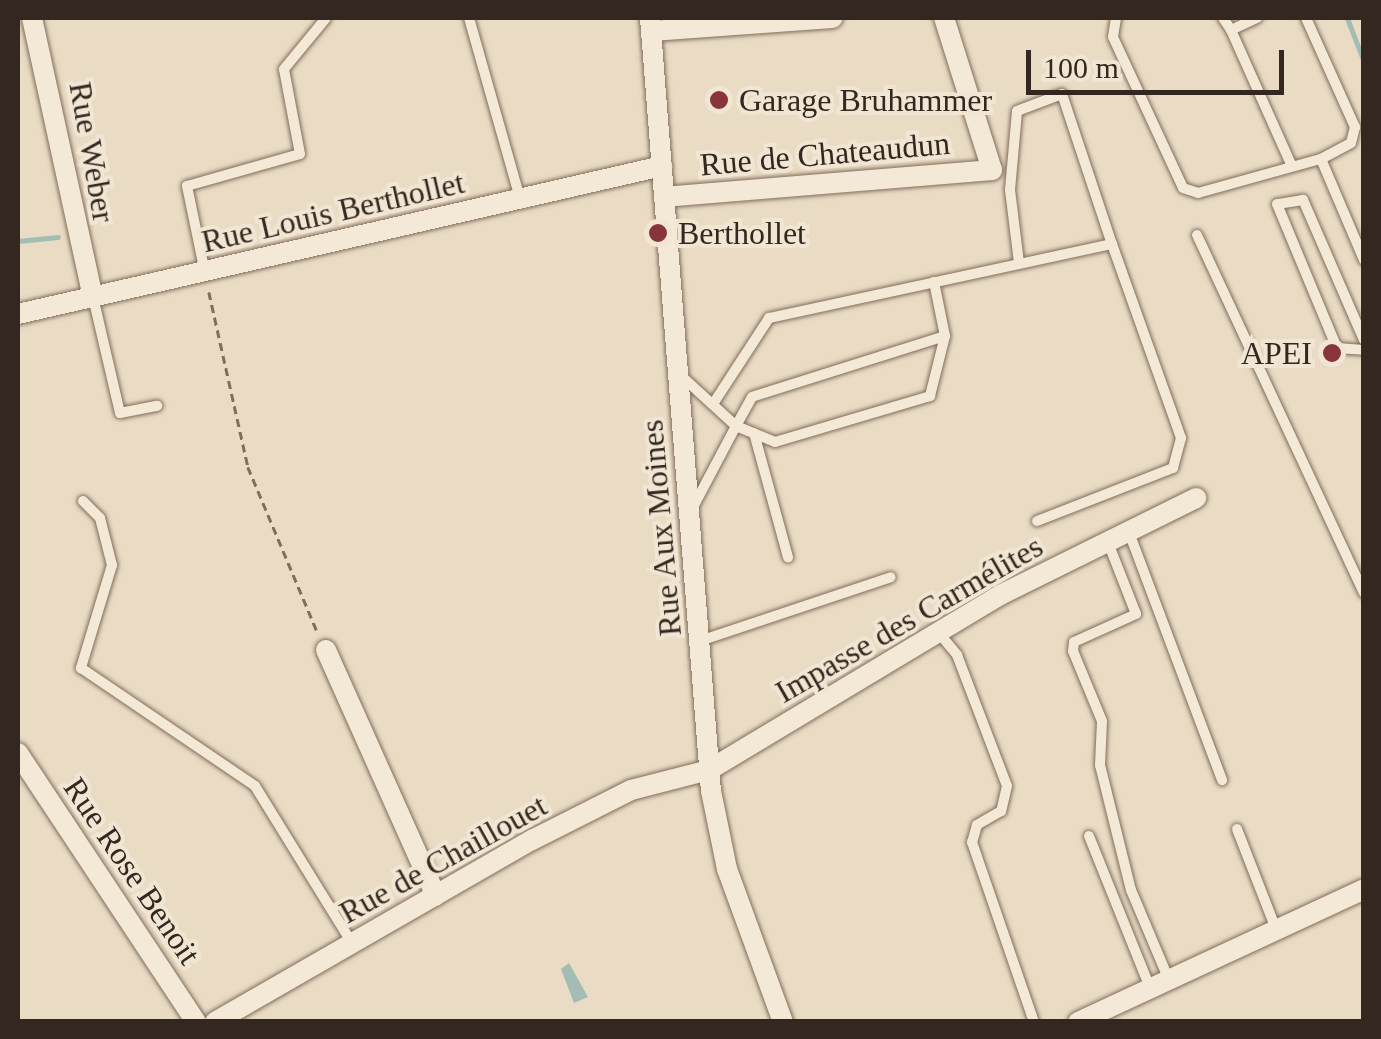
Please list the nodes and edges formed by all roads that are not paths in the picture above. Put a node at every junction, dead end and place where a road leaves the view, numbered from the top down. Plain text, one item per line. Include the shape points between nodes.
1 (32, 18) edge
2 (326, 18) edge
3 (469, 18) edge
4 (833, 18) edge
5 (944, 18) edge
6 (1116, 18) edge
7 (1223, 18) edge
8 (1258, 18) edge
9 (1306, 18) edge
10 (650, 24) edge
11 (1231, 30) junction
12 (1320, 159) junction
13 (1291, 164) junction
14 (662, 166) junction
15 (664, 197) junction
16 (520, 199) junction
17 (1198, 235) dead end
18 (1112, 244) junction
19 (1364, 260) edge
20 (1019, 263) junction
21 (206, 279) junction
22 (934, 282) junction
23 (94, 297) junction
24 (18, 314) edge
25 (945, 336) junction
26 (1364, 340) edge
27 (1364, 350) edge
28 (678, 372) junction
29 (712, 404) junction
30 (157, 406) dead end
31 (736, 426) junction
32 (754, 433) junction
33 (1196, 498) dead end
34 (83, 501) dead end
35 (689, 513) junction
36 (1037, 521) dead end
37 (1130, 535) junction
38 (1108, 544) junction
39 (788, 557) dead end
40 (891, 577) dead end
41 (1364, 592) edge
42 (938, 632) junction
43 (700, 641) junction
44 (326, 650) road end
45 (18, 753) edge
46 (709, 770) junction
47 (1222, 780) dead end
48 (1237, 829) dead end
49 (1089, 836) dead end
50 (1364, 889) edge
51 (436, 896) junction
52 (1276, 930) junction
53 (352, 944) junction
54 (1159, 984) junction
55 (196, 1022) edge
56 (215, 1022) edge
57 (783, 1022) edge
58 (1034, 1022) edge
59 (1078, 1022) edge

1 - 23 street, Rue Weber
2 - 21 lane via 284,69 300,154 186,186
3 - 16 lane
4 - 10 street
5 - 15 street, Rue de Chateaudun via 992,170
6 - 13 lane via 1112,37 1183,188 1198,194
7 - 11 lane
8 - 11 lane
9 - 12 lane via 1355,127 1350,143
10 - 14 street, Rue Aux Moines
11 - 13 lane
12 - 13 lane
12 - 19 lane
14 - 15 street, Rue Aux Moines
14 - 16 street, Rue Louis Berthollet
15 - 28 street, Rue Aux Moines
16 - 21 street, Rue Louis Berthollet
17 - 41 lane
18 - 20 lane
18 - 20 lane via 1062,94 1017,110 1010,190
18 - 36 lane via 1181,438 1173,468
20 - 22 lane
21 - 23 street, Rue Louis Berthollet
22 - 25 lane
22 - 29 lane via 768,318
23 - 24 street, Rue Louis Berthollet
23 - 30 lane via 120,413
25 - 31 lane via 752,397
25 - 32 lane via 930,396 775,442
26 - 27 lane via 1302,200 1277,204 1338,348
28 - 29 lane
28 - 35 street, Rue Aux Moines
29 - 31 lane
31 - 32 lane
31 - 35 lane
32 - 39 lane
33 - 37 street, Impasse des Carmélites
34 - 53 lane via 100,518 112,565 82,668 255,786
35 - 43 street, Rue Aux Moines
37 - 38 street, Impasse des Carmélites
37 - 47 lane
38 - 42 street, Impasse des Carmélites
38 - 54 lane via 1136,614 1074,642 1072,652 1102,721 1100,765
40 - 43 lane
42 - 46 street, Impasse des Carmélites
42 - 58 lane via 957,656 1007,786 1001,811 976,825 972,842
43 - 46 street, Rue Aux Moines
44 - 51 street
45 - 55 street, Rue Rose Benoit
46 - 51 street, Rue de Chaillouet via 632,790
46 - 57 street, Rue Aux Moines via 727,869
48 - 52 lane
49 - 54 lane
50 - 52 street
51 - 53 street, Rue de Chaillouet
52 - 54 street
53 - 56 street, Rue de Chaillouet
54 - 59 street

